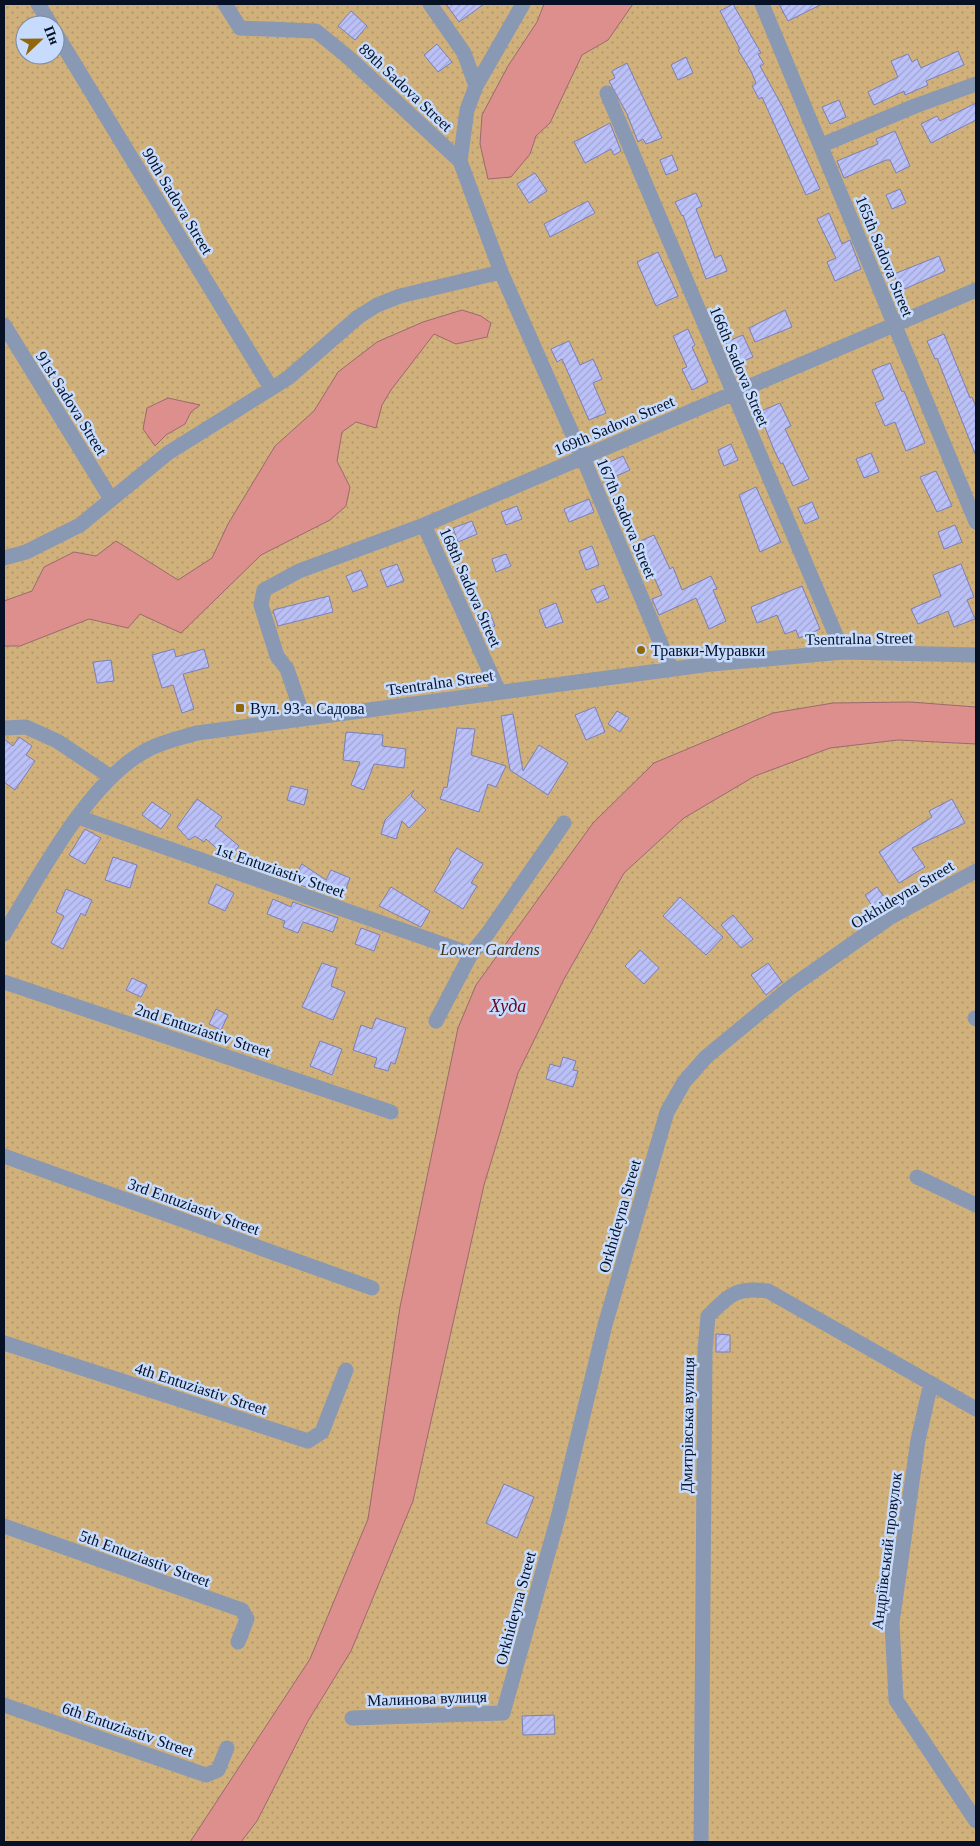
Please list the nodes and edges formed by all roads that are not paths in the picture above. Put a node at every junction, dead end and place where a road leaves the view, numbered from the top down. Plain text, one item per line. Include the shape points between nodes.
1 (38, 4) edge
2 (225, 4) edge
3 (430, 4) edge
4 (524, 4) edge
5 (762, 4) edge
6 (45, 15) edge
7 (65, 48) edge
8 (976, 84) edge
9 (476, 86) junction
10 (607, 93) dead end
11 (822, 145) junction
12 (460, 160) junction
13 (502, 272) junction
14 (976, 290) edge
15 (4, 325) edge
16 (894, 325) junction
17 (271, 388) junction
18 (732, 393) junction
19 (583, 458) junction
20 (111, 499) junction
21 (976, 522) edge
22 (424, 525) junction
23 (4, 558) edge
24 (843, 652) junction
25 (976, 655) edge
26 (671, 668) junction
27 (499, 692) junction
28 (304, 719) junction
29 (4, 728) edge
30 (111, 777) junction
31 (78, 817) junction
32 (564, 823) dead end
33 (976, 871) edge
34 (4, 934) edge
35 (471, 954) junction
36 (4, 982) edge
37 (436, 1021) dead end
38 (391, 1112) dead end
39 (4, 1156) edge
40 (917, 1177) dead end
41 (976, 1205) edge
42 (372, 1288) dead end
43 (4, 1343) edge
44 (346, 1370) dead end
45 (931, 1383) junction
46 (976, 1409) edge
47 (4, 1526) edge
48 (238, 1642) dead end
49 (4, 1705) edge
50 (503, 1714) joint
51 (352, 1718) dead end
52 (227, 1748) dead end
53 (976, 1821) edge
54 (700, 1842) edge

1 - 6 street
2 - 12 street, 89th Sadova Street via 240,28 316,31
3 - 9 street via 464,53
4 - 9 street
5 - 11 street, 165th Sadova Street
7 - 17 street, 90th Sadova Street
8 - 11 street
9 - 12 street via 467,110
10 - 18 street, 166th Sadova Street
11 - 16 street, 165th Sadova Street
12 - 13 street, 89th Sadova Street
13 - 17 street via 377,304 288,378
13 - 19 street, 167th Sadova Street
14 - 16 street, 169th Sadova Street
15 - 20 street, 91st Sadova Street
16 - 18 street, 169th Sadova Street
16 - 21 street, 165th Sadova Street
17 - 20 street via 168,453
18 - 19 street, 169th Sadova Street
18 - 24 street, 166th Sadova Street
19 - 22 street, 169th Sadova Street
19 - 26 street, 167th Sadova Street
20 - 23 street via 80,526 26,552
22 - 27 street, 168th Sadova Street
22 - 28 street, 169th Sadova Street via 299,571 264,590 261,605 277,656 287,669
24 - 25 street, Tsentralna Street
24 - 26 street, Tsentralna Street
26 - 27 street, Tsentralna Street
27 - 28 street, Tsentralna Street
28 - 30 street, Tsentralna Street via 197,733 170,741 147,750
29 - 30 street via 26,727 57,741
30 - 31 street, Tsentralna Street
31 - 34 street, Tsentralna Street
31 - 35 street, 1st Entuziastiv Street
32 - 35 street
33 - 50 street, Orkhideyna Street via 889,918 791,987 706,1057 667,1112 605,1325 559,1514
35 - 37 street
36 - 38 street, 2nd Entuziastiv Street
39 - 42 street, 3rd Entuziastiv Street
40 - 41 street
43 - 44 street, 4th Entuziastiv Street via 308,1441 322,1432
45 - 46 street, Дмитрівська вулиця
45 - 53 street, Андріївський провулок via 918,1440 892,1623 896,1700
45 - 54 street, Дмитрівська вулиця via 768,1292 752,1289 732,1294 708,1316
47 - 48 street, 5th Entuziastiv Street via 242,1610 247,1619
49 - 52 street, 6th Entuziastiv Street via 206,1775 218,1770
50 - 51 street, Малинова вулиця

